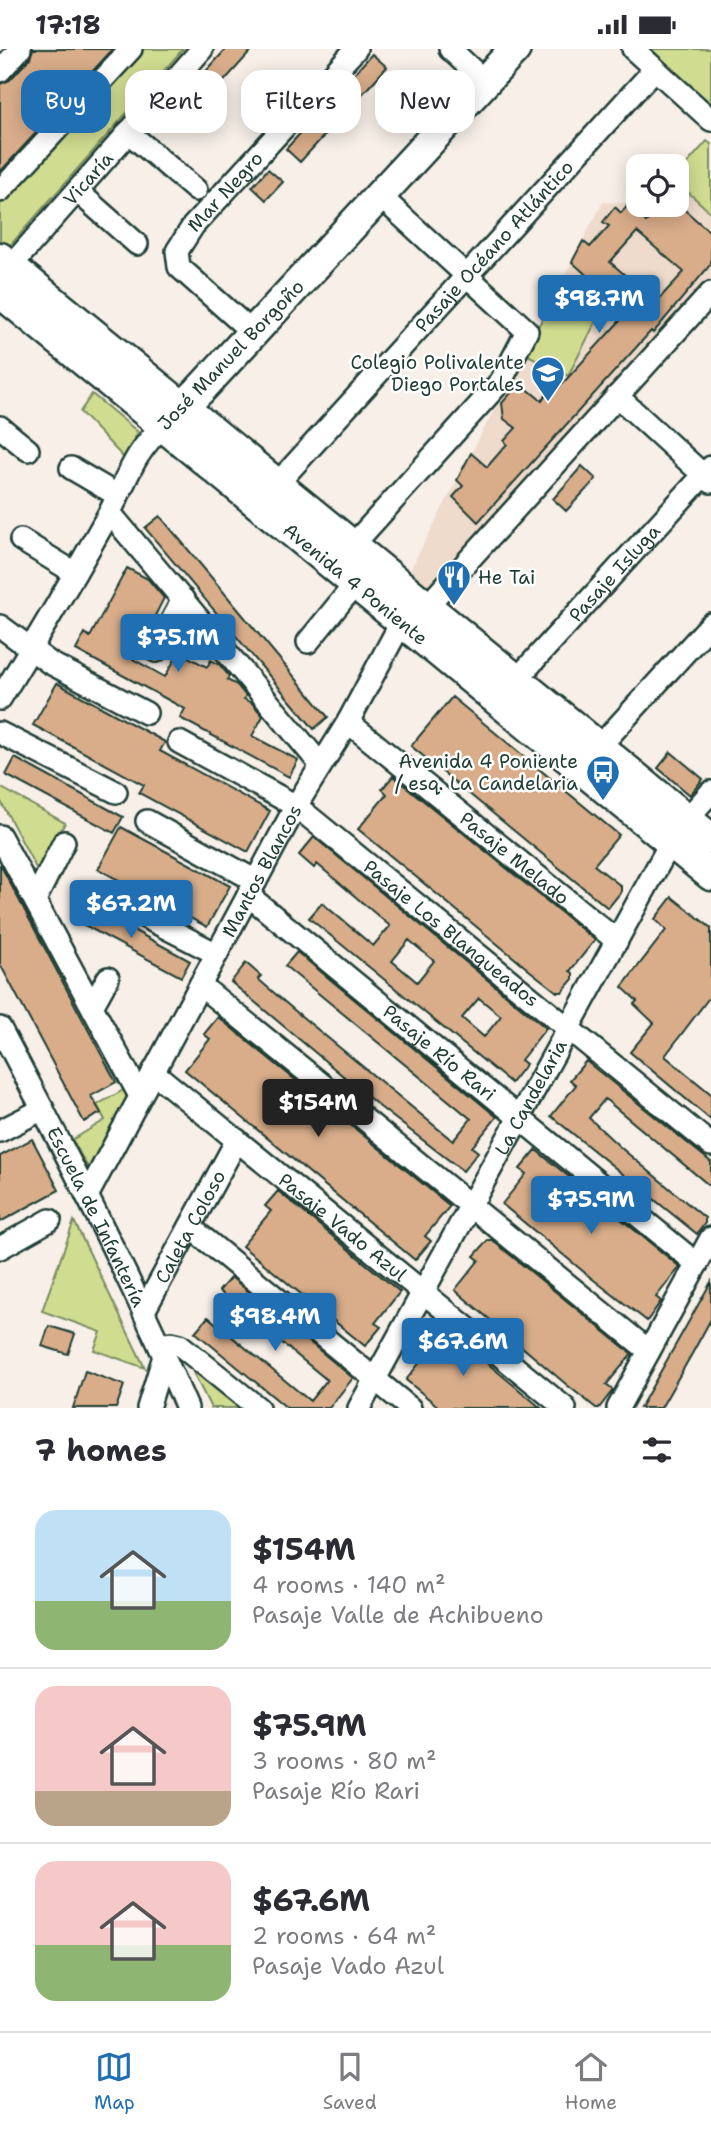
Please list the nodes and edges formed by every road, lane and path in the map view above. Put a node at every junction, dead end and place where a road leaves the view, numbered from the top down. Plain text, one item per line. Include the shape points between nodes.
1 (20, 49) edge
2 (131, 49) edge
3 (202, 49) edge
4 (356, 49) edge
5 (450, 49) edge
6 (515, 49) edge
7 (633, 49) edge
8 (655, 69) junction
9 (183, 70) edge
10 (0, 71) edge
11 (485, 82) junction
12 (711, 120) edge
13 (127, 133) edge
14 (129, 133) edge
15 (196, 190) dead end
16 (0, 191) edge
17 (77, 191) junction
18 (381, 197) junction
19 (137, 244) dead end
20 (3, 273) edge
21 (465, 275) junction
22 (711, 293) edge
23 (253, 333) junction
24 (617, 396) junction
25 (173, 417) junction
26 (0, 427) edge
27 (28, 450) dead end
28 (71, 468) dead end
29 (709, 475) edge
30 (277, 484) junction
31 (113, 504) junction
32 (20, 540) dead end
33 (352, 546) junction
34 (75, 573) junction
35 (356, 583) junction
36 (183, 599) junction
37 (414, 614) junction
38 (711, 624) edge
39 (0, 626) edge
40 (308, 642) dead end
41 (31, 648) junction
42 (156, 651) dead end
43 (517, 679) junction
44 (0, 699) edge
45 (146, 713) dead end
46 (348, 722) junction
47 (0, 733) edge
48 (179, 742) dead end
49 (599, 747) junction
50 (321, 765) junction
51 (116, 792) dead end
52 (711, 792) edge
53 (296, 806) junction
54 (147, 821) dead end
55 (679, 831) junction
56 (0, 836) edge
57 (711, 839) edge
58 (64, 842) dead end
59 (711, 875) edge
60 (252, 888) junction
61 (104, 896) dead end
62 (36, 898) junction
63 (617, 941) junction
64 (217, 954) junction
65 (108, 978) dead end
66 (200, 985) junction
67 (93, 1005) junction
68 (0, 1028) edge
69 (568, 1029) junction
70 (153, 1072) junction
71 (140, 1096) junction
72 (43, 1109) junction
73 (519, 1118) junction
74 (0, 1131) edge
75 (237, 1140) junction
76 (711, 1145) edge
77 (87, 1196) junction
78 (471, 1205) junction
79 (50, 1220) dead end
80 (190, 1227) junction
81 (711, 1238) edge
82 (0, 1248) edge
83 (697, 1265) junction
84 (423, 1292) junction
85 (144, 1311) junction
86 (162, 1351) junction
87 (649, 1351) junction
88 (375, 1379) junction
89 (148, 1408) edge
90 (187, 1408) edge
91 (258, 1408) edge
92 (359, 1408) edge
93 (410, 1408) edge
94 (565, 1408) edge
95 (618, 1408) edge

1 - 10 street
2 - 16 street
3 - 9 street, Vicaría
4 - 23 street, Mar Negro via 193,226 177,251 179,267
5 - 11 street
6 - 11 street, José Manuel Borgoño
7 - 8 street
8 - 12 street
8 - 21 street, Pasaje Océano Atlántico
11 - 18 street, José Manuel Borgoño
13 - 17 street, Vicaría
14 - 15 street
17 - 19 street
17 - 20 street, Vicaría
18 - 21 street
18 - 23 street, José Manuel Borgoño
20 - 25 street, Avenida 4 Poniente
21 - 30 street, Pasaje Océano Atlántico
21 - 33 street via 527,331 501,381
22 - 24 street, Mantos Blancos
23 - 25 street, José Manuel Borgoño
24 - 29 street
24 - 37 street, Mantos Blancos
25 - 30 street, Avenida 4 Poniente
25 - 31 street, José Manuel Borgoño via 135,458
25 - 35 street, Avenida 4 Poniente
26 - 27 street
28 - 31 street
29 - 43 street, Pasaje Isluga
30 - 33 street, Avenida 4 Poniente
31 - 34 street, José Manuel Borgoño
31 - 36 street
32 - 34 street
33 - 37 street, Avenida 4 Poniente
34 - 41 street, José Manuel Borgoño
35 - 37 street, Avenida 4 Poniente
35 - 40 street
36 - 42 street
36 - 50 street
37 - 43 street, Avenida 4 Poniente
37 - 46 street, Mantos Blancos
37 - 55 street, Avenida 4 Poniente
38 - 49 street
39 - 41 street
41 - 44 street, José Manuel Borgoño
41 - 45 street via 50,663
43 - 49 street, Avenida 4 Poniente
46 - 50 street, Mantos Blancos
46 - 63 street, Pasaje Melado
47 - 51 street
48 - 53 street, Pasaje Los Blanqueados
49 - 55 street, Avenida 4 Poniente
50 - 53 street, Mantos Blancos
52 - 55 street, La Candelaria
53 - 60 street, Mantos Blancos
53 - 69 street, Pasaje Los Blanqueados
54 - 60 street, Pasaje Río Rari
55 - 57 street, Avenida 4 Poniente
55 - 59 street, Avenida 4 Poniente
55 - 63 street, La Candelaria
56 - 62 street
58 - 62 street
60 - 64 street, Mantos Blancos
60 - 73 street, Pasaje Río Rari
61 - 64 street
62 - 67 street
63 - 69 street, La Candelaria
64 - 66 street, Mantos Blancos
65 - 67 street
66 - 70 street, Mantos Blancos
66 - 78 street
67 - 71 street
68 - 72 street, Escuela de Infantería
69 - 73 street, La Candelaria
69 - 76 street, Pasaje Los Blanqueados
70 - 71 street, Mantos Blancos
70 - 75 street, Pasaje Vado Azul
71 - 77 street, Mantos Blancos
72 - 74 street
72 - 77 street, Escuela de Infantería
73 - 78 street, La Candelaria
73 - 83 street, Pasaje Río Rari
75 - 80 street, Caleta Coloso
75 - 84 street, Pasaje Vado Azul
77 - 85 street, Escuela de Infantería
78 - 84 street, La Candelaria
78 - 87 street
79 - 82 street
80 - 85 street, Caleta Coloso
80 - 88 street
81 - 83 street
83 - 87 street
84 - 88 street, La Candelaria
84 - 94 street, Pasaje Vado Azul
85 - 86 street, Escuela de Infantería
86 - 89 street
86 - 90 street, Escuela de Infantería
86 - 91 street via 171,1343 180,1345
87 - 95 street
88 - 92 street, La Candelaria
88 - 93 street

